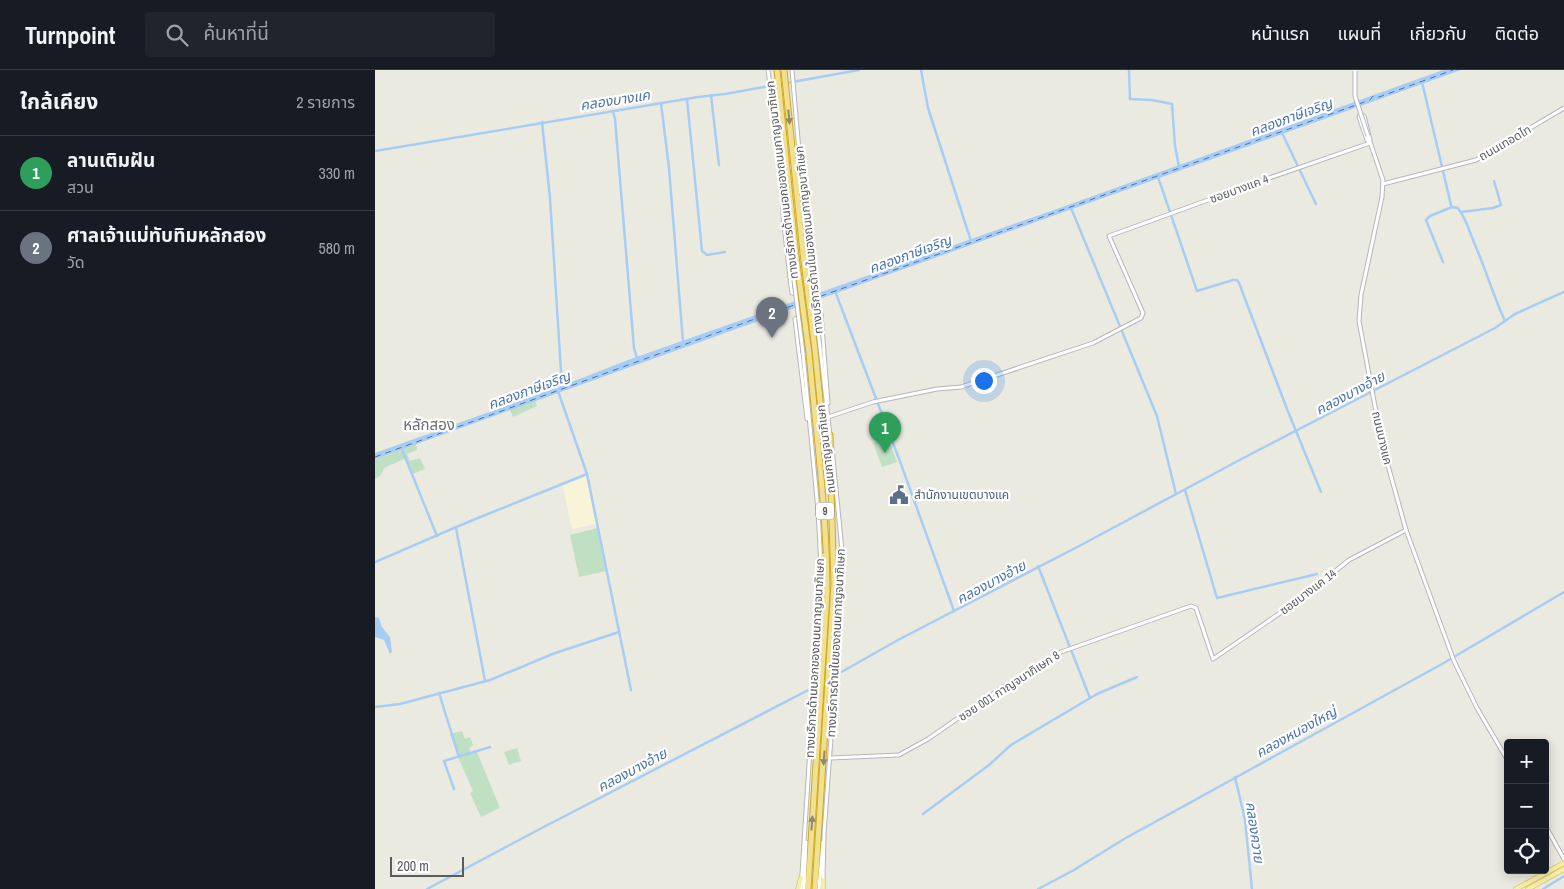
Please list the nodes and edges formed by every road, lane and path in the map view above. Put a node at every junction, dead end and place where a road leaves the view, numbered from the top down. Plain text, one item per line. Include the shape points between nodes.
1 (777, 70) edge
2 (784, 70) edge
3 (792, 70) edge
4 (1355, 70) edge
5 (768, 71) edge
6 (1564, 108) edge
7 (791, 138) junction
8 (1371, 144) junction
9 (781, 169) junction
10 (801, 176) junction
11 (1383, 184) junction
12 (783, 190) junction
13 (802, 190) junction
14 (789, 203) junction
15 (806, 253) junction
16 (794, 256) junction
17 (817, 349) junction
18 (806, 353) junction
19 (828, 416) junction
20 (809, 427) junction
21 (830, 435) junction
22 (831, 489) junction
23 (1406, 530) junction
24 (826, 538) junction
25 (821, 580) junction
26 (834, 584) junction
27 (839, 629) junction
28 (1213, 659) joint
29 (1504, 754) edge
30 (831, 758) junction
31 (1547, 829) edge
32 (824, 834) junction
33 (1564, 859) edge
34 (1564, 867) edge
35 (803, 877) joint
36 (823, 880) joint
37 (801, 889) edge
38 (808, 889) edge
39 (815, 889) edge
40 (821, 889) edge
41 (1516, 889) edge
42 (1521, 889) edge
43 (1529, 889) edge

1 - 14 highway, ถนนกาญจนาภิเษก / 9
2 -> 7 highway, ถนนกาญจนาภิเษก / 9
3 - 10 main road, ทางบริการด้านในของถนนกาญจนาภิเษก
4 - 8 main road, ถนนบางแค, bridge via 1355,96
5 - 9 main road, ทางบริการด้านนอกของถนนกาญจนาภิเษก
6 - 11 main road, ถนนเทอดไท via 1476,160
7 - 13 highway
7 - 15 highway, ถนนกาญจนาภิเษก / 9
8 - 8 main road via 1367,140 1360,115 1364,116
8 - 11 main road, ถนนบางแค
8 - 19 main road, ซอยบางแค 4 via 1109,236 1143,310 1141,318 1093,343 961,387 873,402
9 - 12 main road, ทางบริการด้านนอกของถนนกาญจนาภิเษก
9 - 14 highway
10 - 12 main road via 816,285 814,289 797,295 791,287
10 - 13 main road, ทางบริการด้านในของถนนกาญจนาภิเษก
11 - 23 main road, ถนนบางแค via 1359,313 1381,444
12 - 16 main road, ทางบริการด้านนอกของถนนกาญจนาภิเษก
13 - 15 main road, ทางบริการด้านในของถนนกาญจนาภิเษก
14 - 16 highway, ถนนกาญจนาภิเษก / 9
15 - 17 highway, ถนนกาญจนาภิเษก / 9, bridge
16 - 18 highway, ถนนกาญจนาภิเษก / 9, bridge
17 - 19 main road, ทางบริการด้านในของถนนกาญจนาภิเษก
17 - 22 highway, ถนนกาญจนาภิเษก / 9
18 - 20 main road, ทางบริการด้านนอกของถนนกาญจนาภิเษก
18 - 24 highway, ถนนกาญจนาภิเษก / 9
19 - 20 main road via 821,314 816,311 795,320
19 - 21 main road, ทางบริการด้านในของถนนกาญจนาภิเษก
20 - 25 main road, ทางบริการด้านนอกของถนนกาญจนาภิเษก via 819,510
21 - 22 highway
21 - 27 main road, ทางบริการด้านในของถนนกาญจนาภิเษก via 842,550
22 - 26 highway, ถนนกาญจนาภิเษก / 9
23 - 28 main road, ซอยบางแค 14 via 1349,560 1302,598
23 - 29 main road, ถนนบางแค via 1454,661
24 - 25 highway
38 -> 24 highway, ถนนกาญจนาภิเษก / 9 via 827,593
25 - 35 main road, ทางบริการด้านนอกของถนนกาญจนาภิเษก
26 - 27 highway
26 -> 39 highway, ถนนกาญจนาภิเษก / 9
27 - 30 main road, ทางบริการด้านในของถนนกาญจนาภิเษก
28 - 30 main road, ซอย 001 กาญจนาภิเษก 8 via 1196,608 1191,606 1061,652 899,755
30 - 32 main road, ทางบริการด้านในของถนนกาญจนาภิเษก
31 - 33 main road
32 - 36 main road, ทางบริการด้านในของถนนกาญจนาภิเษก
32 - 40 main road via 820,856
34 - 41 main road
34 - 42 main road
34 - 43 main road
35 - 37 main road
36 - 40 main road

